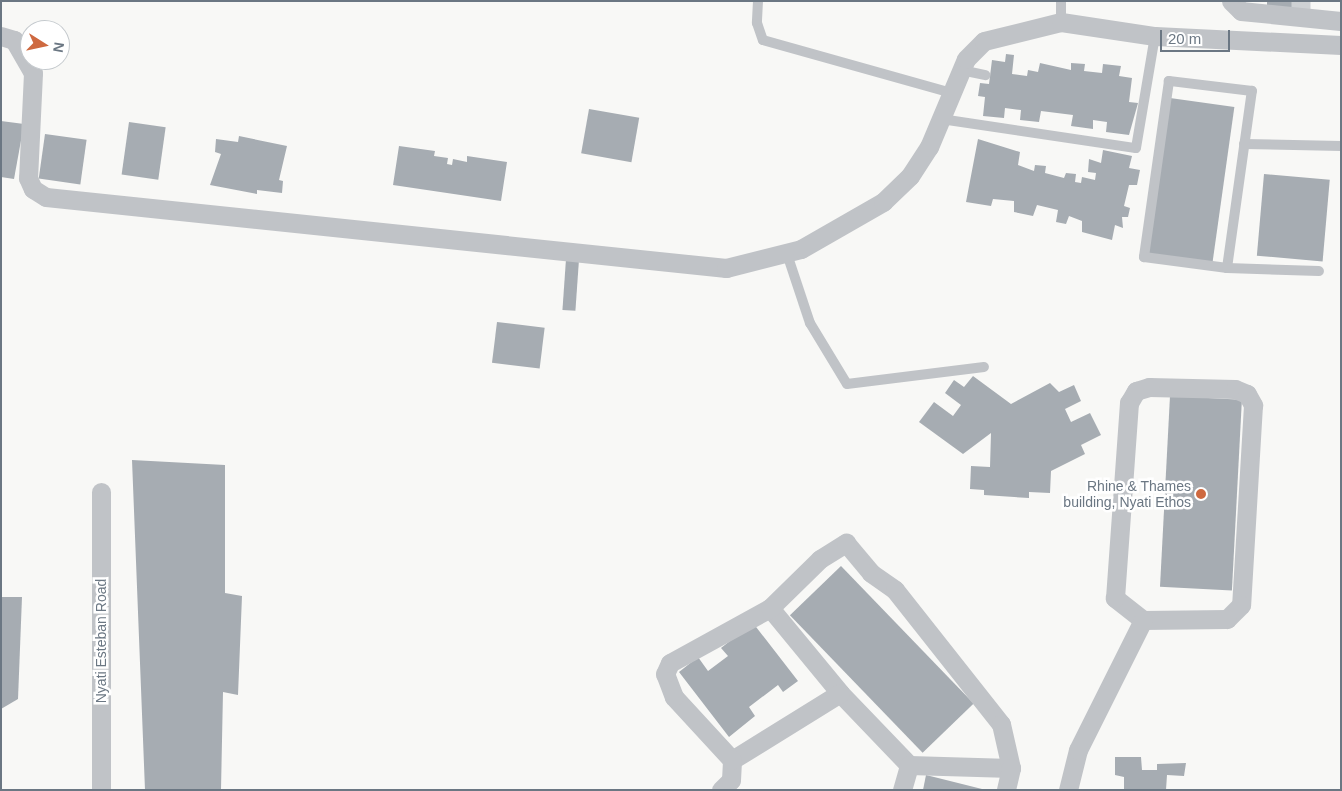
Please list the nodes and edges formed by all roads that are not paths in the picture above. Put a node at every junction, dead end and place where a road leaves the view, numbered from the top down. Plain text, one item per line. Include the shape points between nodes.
1 (758, 1) edge
2 (1061, 1) edge
3 (1231, 1) edge
4 (1341, 21) edge
5 (1061, 22) junction
6 (1, 36) edge
7 (1155, 36) junction
8 (1341, 45) edge
9 (961, 70) junction
10 (985, 75) dead end
11 (952, 92) junction
12 (941, 119) junction
13 (1244, 144) junction
14 (1341, 146) edge
15 (787, 254) junction
16 (1227, 268) junction
17 (1319, 271) dead end
18 (984, 366) dead end
19 (101, 492) dead end
20 (770, 608) junction
21 (1143, 620) junction
22 (840, 694) junction
23 (732, 760) junction
24 (909, 765) junction
25 (1011, 768) junction
26 (101, 790) edge
27 (721, 790) edge
28 (902, 790) edge
29 (1006, 790) edge
30 (1068, 790) edge

1 - 11 lane via 757,23 763,40
2 - 5 lane
3 - 4 street via 1241,12 1301,13
5 - 7 street
5 - 9 street via 984,41
6 - 15 street via 14,40 33,73 28,178 33,189 46,197 726,268
7 - 8 street
7 - 12 lane via 1136,148
9 - 10 lane
9 - 11 street
11 - 12 street
12 - 15 street via 910,176 883,202
13 - 14 lane
13 - 16 lane
13 - 16 lane via 1252,91 1169,82 1144,257
15 - 18 lane via 810,323 847,384
16 - 17 lane
19 - 26 street, Nyati Esteban Road
20 - 22 street
20 - 23 street via 670,663 665,674 674,697
20 - 25 street via 820,559 846,543 872,573 895,590 993,712 1001,724
21 - 21 street via 1116,598 1129,403 1136,391 1149,387 1235,389 1247,394 1253,405 1253,429 1241,605 1227,619
21 - 30 street via 1078,750
22 - 23 street
22 - 24 street
23 - 27 street via 731,780
24 - 25 street
24 - 28 street
25 - 29 street

